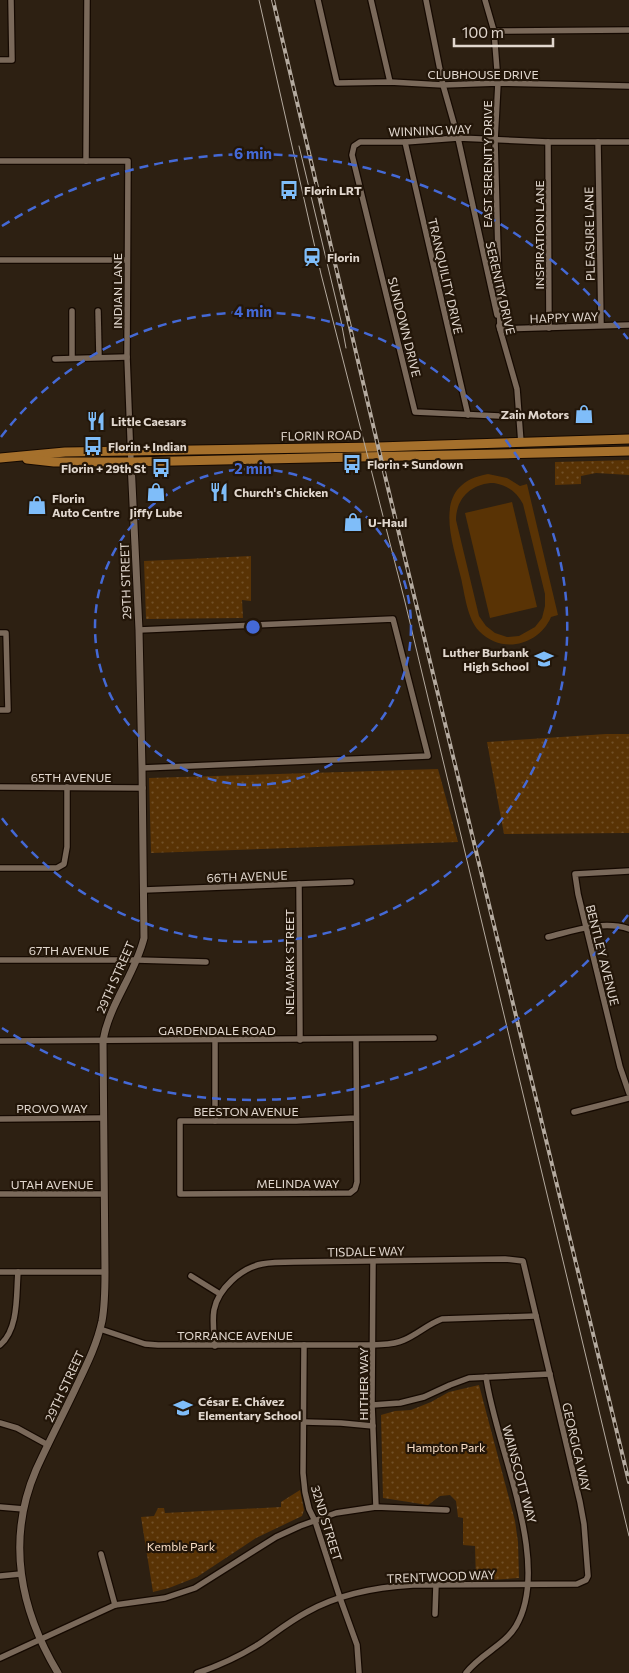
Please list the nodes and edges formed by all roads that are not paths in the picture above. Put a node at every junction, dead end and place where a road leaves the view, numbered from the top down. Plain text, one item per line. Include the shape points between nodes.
1 (11, 0) edge
2 (87, 0) edge
3 (318, 0) edge
4 (371, 0) edge
5 (426, 0) edge
6 (485, 0) edge
7 (494, 30) junction
8 (629, 30) edge
9 (3, 60) edge
10 (390, 82) junction
11 (498, 83) junction
12 (443, 85) junction
13 (629, 86) edge
14 (458, 138) junction
15 (495, 140) junction
16 (405, 142) junction
17 (548, 142) junction
18 (598, 142) junction
19 (629, 142) edge
20 (354, 146) joint
21 (0, 161) edge
22 (86, 161) junction
23 (0, 260) edge
24 (127, 260) junction
25 (72, 311) dead end
26 (98, 311) dead end
27 (629, 325) edge
28 (601, 326) junction
29 (500, 328) junction
30 (550, 328) junction
31 (127, 357) junction
32 (72, 358) junction
33 (99, 358) junction
34 (54, 359) dead end
35 (468, 415) junction
36 (518, 417) junction
37 (629, 439) edge
38 (521, 443) junction
39 (131, 451) junction
40 (629, 451) edge
41 (509, 454) junction
42 (13, 457) junction
43 (0, 458) edge
44 (131, 462) junction
45 (139, 630) junction
46 (0, 633) edge
47 (0, 710) edge
48 (142, 768) junction
49 (0, 787) edge
50 (67, 787) junction
51 (143, 788) junction
52 (0, 868) edge
53 (629, 871) edge
54 (351, 882) dead end
55 (299, 884) junction
56 (144, 890) junction
57 (587, 928) junction
58 (629, 929) edge
59 (548, 937) dead end
60 (0, 960) edge
61 (137, 960) junction
62 (206, 962) dead end
63 (434, 1038) dead end
64 (356, 1039) junction
65 (215, 1040) junction
66 (300, 1040) junction
67 (0, 1041) edge
68 (104, 1041) junction
69 (629, 1094) edge
70 (629, 1098) edge
71 (574, 1112) dead end
72 (0, 1118) edge
73 (104, 1118) junction
74 (356, 1118) junction
75 (215, 1121) junction
76 (0, 1194) edge
77 (104, 1194) junction
78 (180, 1194) joint
79 (522, 1261) joint
80 (373, 1262) junction
81 (0, 1272) edge
82 (18, 1272) junction
83 (105, 1272) junction
84 (191, 1276) dead end
85 (220, 1294) junction
86 (536, 1316) junction
87 (100, 1329) junction
88 (0, 1345) edge
89 (304, 1345) junction
90 (373, 1345) junction
91 (215, 1346) junction
92 (550, 1374) junction
93 (486, 1377) junction
94 (372, 1405) junction
95 (304, 1422) junction
96 (0, 1423) edge
97 (373, 1426) junction
98 (48, 1445) junction
99 (0, 1507) edge
100 (376, 1507) junction
101 (24, 1509) junction
102 (447, 1510) dead end
103 (315, 1521) junction
104 (101, 1554) dead end
105 (21, 1574) junction
106 (0, 1576) edge
107 (527, 1584) junction
108 (436, 1585) junction
109 (340, 1598) junction
110 (115, 1605) junction
111 (436, 1614) dead end
112 (39, 1640) junction
113 (0, 1658) edge
114 (58, 1673) edge
115 (197, 1673) edge
116 (358, 1673) edge
117 (466, 1673) edge

1 - 9 street via 12,60
2 - 22 street
3 - 10 street, CLUBHOUSE DRIVE via 337,83
4 - 10 street
5 - 12 street, SERENITY DRIVE
6 - 7 street, EAST SERENITY DRIVE
7 - 8 street
7 - 11 street, EAST SERENITY DRIVE
10 - 12 street, CLUBHOUSE DRIVE
11 - 12 street, CLUBHOUSE DRIVE
11 - 13 street, CLUBHOUSE DRIVE
11 - 15 street, EAST SERENITY DRIVE
12 - 14 street, SERENITY DRIVE
14 - 15 street, WINNING WAY
14 - 16 street, WINNING WAY
14 - 29 street, SERENITY DRIVE
15 - 17 street, WINNING WAY
15 - 29 street, EAST SERENITY DRIVE
16 - 20 street, WINNING WAY via 360,142
16 - 35 street, TRANQUILITY DRIVE
17 - 18 street, WINNING WAY
17 - 30 street, INSPIRATION LANE
18 - 19 street, WINNING WAY
18 - 28 street, PLEASURE LANE
20 - 35 street, SUNDOWN DRIVE via 352,155 415,412
21 - 22 street
22 - 24 street, INDIAN LANE via 128,161
23 - 24 street
24 - 31 street, INDIAN LANE
25 - 32 street
26 - 33 street
27 - 28 street, HAPPY WAY
28 - 30 street, HAPPY WAY
29 - 30 street, HAPPY WAY
29 - 36 street, SERENITY DRIVE via 517,389
31 - 33 street
31 - 39 street, INDIAN LANE
32 - 33 street
32 - 34 street
35 - 36 street, SUNDOWN DRIVE
36 - 38 street, SERENITY DRIVE
37 - 38 main road, FLORIN ROAD
38 - 39 main road, FLORIN ROAD
38 - 41 main road
39 - 42 main road, FLORIN ROAD via 54,452
39 - 44 street, INDIAN LANE
40 - 41 main road, FLORIN ROAD
41 - 44 main road, FLORIN ROAD
42 - 43 main road, FLORIN ROAD
42 - 44 main road, FLORIN ROAD via 54,462
44 - 45 street, 29TH STREET
45 - 48 street, 29TH STREET
45 - 48 street via 393,619 428,756
46 - 47 street via 6,633 8,710
48 - 51 street, 29TH STREET
49 - 50 street, 65TH AVENUE
50 - 51 street, 65TH AVENUE
50 - 52 street via 64,864 58,868
51 - 56 street, 29TH STREET
53 - 57 street, BENTLEY AVENUE via 575,874
54 - 55 street, 66TH AVENUE
55 - 56 street, 66TH AVENUE
55 - 66 street, NELMARK STREET
56 - 61 street, 29TH STREET via 144,938
57 - 58 street via 612,926
57 - 59 street
57 - 69 street, BENTLEY AVENUE
60 - 61 street, 67TH AVENUE
61 - 62 street, 67TH AVENUE
61 - 68 street, 29TH STREET via 109,1016
63 - 64 street, GARDENDALE ROAD
64 - 66 street, GARDENDALE ROAD
64 - 74 street, MELINDA WAY
65 - 66 street, GARDENDALE ROAD
65 - 68 street, GARDENDALE ROAD
65 - 75 street
67 - 68 street, GARDENDALE ROAD
68 - 73 street, 29TH STREET
70 - 71 street
72 - 73 street, PROVO WAY
73 - 77 street, 29TH STREET
74 - 75 street, BEESTON AVENUE
74 - 78 street, MELINDA WAY via 357,1182 350,1193
75 - 78 street, BEESTON AVENUE via 180,1121
76 - 77 street, UTAH AVENUE
77 - 83 street, 29TH STREET
79 - 80 street, TISDALE WAY
79 - 86 street, GEORGICA WAY
80 - 85 street, TISDALE WAY via 261,1264 230,1281
80 - 90 street, HITHER WAY
81 - 82 street
82 - 83 street
82 - 88 street via 14,1318 8,1336
83 - 87 street, 29TH STREET
84 - 85 street
85 - 91 street, TISDALE WAY via 213,1319
86 - 90 street, TORRANCE AVENUE via 442,1319 402,1341
86 - 92 street, GEORGICA WAY
87 - 91 street, TORRANCE AVENUE via 145,1344
87 - 98 street, 29TH STREET via 89,1360
89 - 90 street, TORRANCE AVENUE
89 - 91 street, TORRANCE AVENUE
89 - 95 street, 32ND STREET
90 - 94 street, HITHER WAY
92 - 93 street
92 - 107 street, GEORGICA WAY via 580,1502 588,1576 578,1584
93 - 94 street via 470,1378 408,1401
93 - 107 street, WAINSCOTT WAY via 522,1516
94 - 97 street, HITHER WAY
95 - 97 street
95 - 103 street, 32ND STREET via 305,1492
96 - 98 street via 23,1430
97 - 100 street, HITHER WAY
98 - 101 street, 29TH STREET
99 - 101 street
100 - 102 street
100 - 103 street via 347,1511
101 - 105 street, 29TH STREET
103 - 109 street, 32ND STREET
103 - 110 street via 276,1537 195,1588 165,1598
104 - 110 street
105 - 106 street
105 - 112 street, 29TH STREET via 26,1604
107 - 108 street, TRENTWOOD WAY
107 - 117 street, WAINSCOTT WAY via 525,1603 515,1627
108 - 109 street, TRENTWOOD WAY via 394,1586
108 - 111 street
109 - 115 street, TRENTWOOD WAY via 306,1612 242,1654
109 - 116 street, 32ND STREET via 357,1644
110 - 112 street
112 - 113 street
112 - 114 street, 29TH STREET

